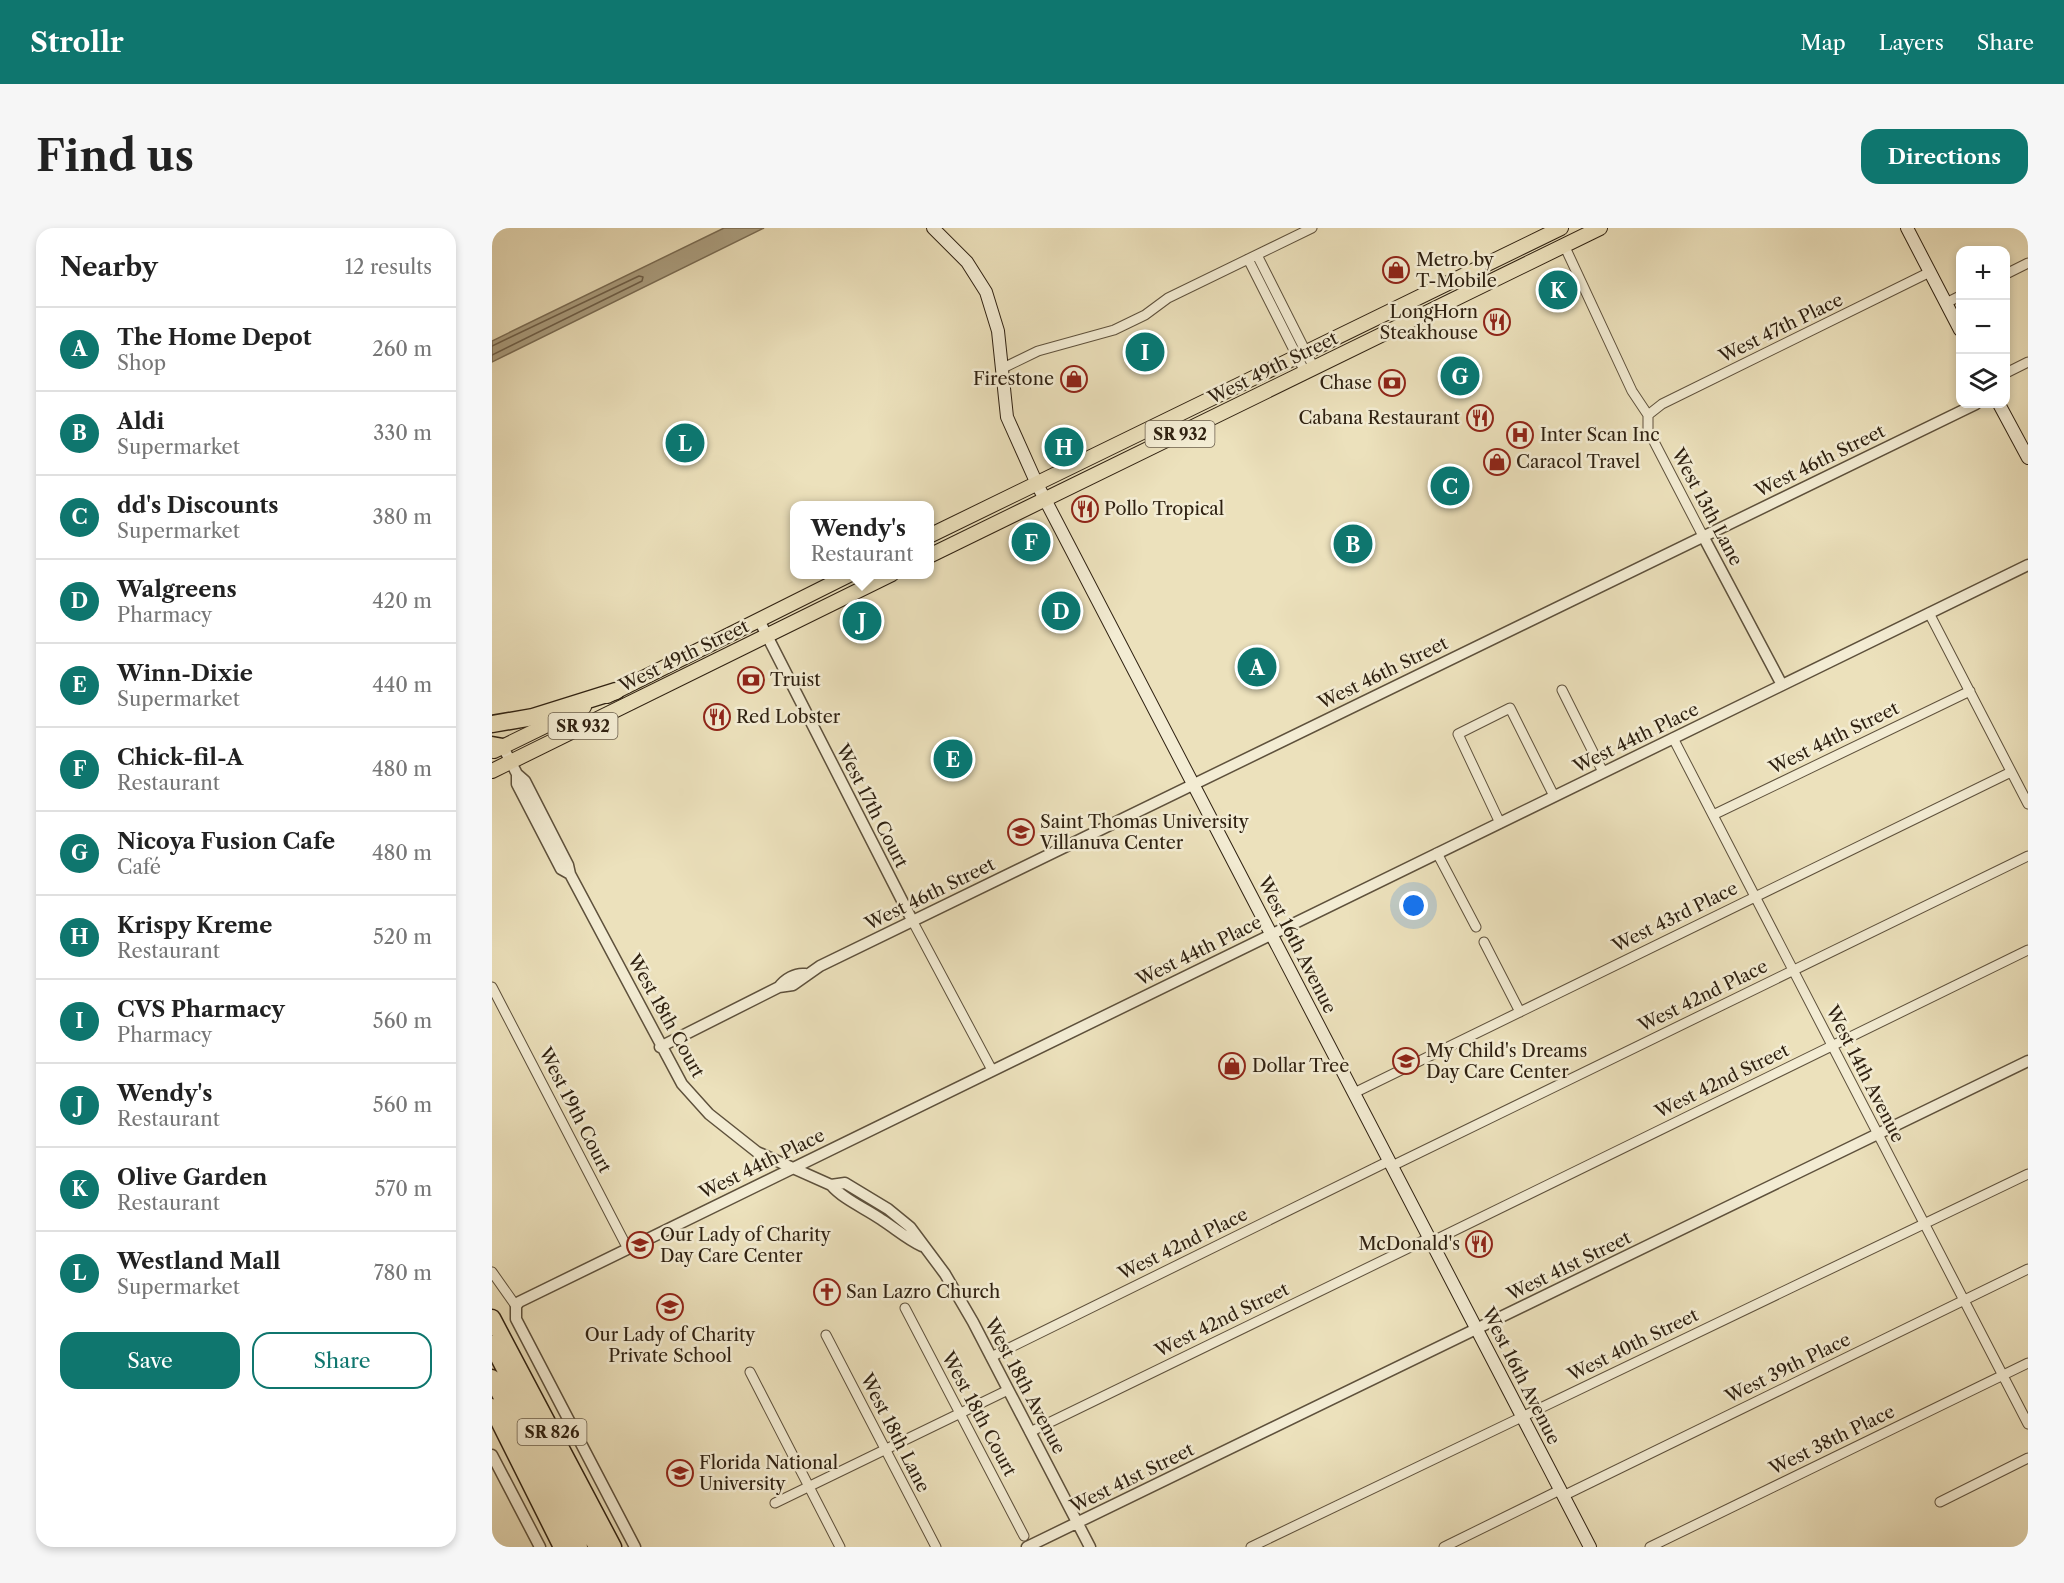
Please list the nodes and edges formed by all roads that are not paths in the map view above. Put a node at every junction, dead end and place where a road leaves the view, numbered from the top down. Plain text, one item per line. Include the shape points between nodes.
1 (933, 228) edge
2 (1312, 228) edge
3 (1561, 228) edge
4 (1578, 228) edge
5 (1600, 228) edge
6 (1908, 228) edge
7 (1544, 232) edge
8 (1564, 245) junction
9 (1253, 257) junction
10 (2028, 262) edge
11 (1930, 272) junction
12 (2010, 272) edge
13 (1485, 284) junction
14 (1956, 298) edge
15 (1946, 303) junction
16 (1956, 322) edge
17 (1303, 355) junction
18 (2028, 362) edge
19 (1001, 369) junction
20 (1310, 370) junction
21 (2010, 371) edge
22 (1968, 408) edge
23 (2001, 408) edge
24 (1648, 416) junction
25 (2028, 458) edge
26 (1037, 484) junction
27 (1045, 500) junction
28 (934, 534) edge
29 (1703, 536) junction
30 (934, 554) edge
31 (2028, 565) edge
32 (841, 579) edge
33 (878, 579) edge
34 (1929, 613) junction
35 (759, 620) junction
36 (767, 636) junction
37 (1782, 685) junction
38 (1562, 690) dead end
39 (616, 691) junction
40 (1970, 691) junction
41 (492, 724) edge
42 (1673, 738) junction
43 (503, 756) edge
44 (492, 771) edge
45 (1604, 772) junction
46 (2011, 772) junction
47 (1193, 785) junction
48 (1554, 796) junction
49 (2028, 804) edge
50 (1713, 815) junction
51 (1500, 822) junction
52 (1437, 853) junction
53 (2028, 856) edge
54 (1755, 896) junction
55 (913, 922) junction
56 (1476, 927) dead end
57 (1271, 934) junction
58 (1484, 942) dead end
59 (2028, 950) edge
60 (1793, 970) junction
61 (492, 987) edge
62 (1520, 1012) junction
63 (1832, 1046) junction
64 (660, 1047) junction
65 (2028, 1060) edge
66 (992, 1070) junction
67 (1354, 1093) junction
68 (1877, 1134) junction
69 (1390, 1164) junction
70 (792, 1168) junction
71 (2028, 1174) edge
72 (1923, 1224) junction
73 (1430, 1240) junction
74 (628, 1249) junction
75 (2028, 1269) edge
76 (492, 1272) edge
77 (1963, 1301) junction
78 (516, 1306) junction
79 (905, 1308) dead end
80 (492, 1318) edge
81 (1477, 1330) junction
82 (826, 1335) dead end
83 (492, 1344) edge
84 (991, 1357) junction
85 (2028, 1363) edge
86 (750, 1372) dead end
87 (2002, 1375) junction
88 (492, 1378) edge
89 (1008, 1390) junction
90 (492, 1407) edge
91 (960, 1414) junction
92 (1522, 1417) junction
93 (2028, 1424) edge
94 (492, 1429) edge
95 (1030, 1432) junction
96 (885, 1449) junction
97 (492, 1455) edge
98 (2028, 1458) edge
99 (809, 1487) junction
100 (1562, 1493) junction
101 (1940, 1502) dead end
102 (775, 1503) dead end
103 (1077, 1523) junction
104 (1026, 1541) edge
105 (540, 1547) edge
106 (560, 1547) edge
107 (579, 1547) edge
108 (597, 1547) edge
109 (613, 1547) edge
110 (635, 1547) edge
111 (840, 1547) edge
112 (936, 1547) edge
113 (1090, 1547) edge
114 (1251, 1547) edge
115 (1444, 1547) edge
116 (1590, 1547) edge
117 (1650, 1547) edge

1 - 19 main road, West 16th Avenue via 967,262 986,292 998,331
2 - 9 street
3 - 7 main road, West 49th Street / SR 932
4 - 8 main road via 1569,233
5 - 8 main road, West 49th Street / SR 932
6 - 11 main road
7 - 13 main road via 1541,248 1508,265
7 - 17 main road, West 49th Street / SR 932
8 - 13 main road, West 49th Street / SR 932
8 - 24 street, West 13th Lane via 1632,391
9 - 17 street
9 - 19 street via 1168,298 1114,330 1038,351
10 - 12 street
11 - 15 main road
11 - 24 street, West 47th Place via 1662,404
13 - 20 main road, West 49th Street / SR 932
14 - 15 street
15 - 16 main road
17 - 20 street
17 - 26 main road, West 49th Street / SR 932
18 - 21 street
19 - 26 main road, West 16th Avenue via 1007,417
20 - 27 main road, West 49th Street / SR 932
22 - 29 street, West 46th Street
23 - 25 main road
24 - 29 street, West 13th Lane via 1648,430
26 - 27 main road, West 16th Avenue
26 - 28 main road, West 49th Street / SR 932
27 - 30 main road, West 49th Street / SR 932
27 - 47 main road, West 16th Avenue
29 - 37 street, West 13th Lane
29 - 47 street, West 46th Street
31 - 34 street, West 44th Place
32 - 35 main road, West 49th Street / SR 932
33 - 36 main road, West 49th Street / SR 932
34 - 37 street, West 44th Place
34 - 40 street
35 - 36 street, West 17th Court
35 - 39 main road, West 49th Street / SR 932
36 - 43 main road, West 49th Street / SR 932
36 - 55 street, West 17th Court
37 - 42 street, West 44th Place
38 - 45 street
39 - 41 highway via 533,717
39 - 43 main road, West 49th Street / SR 932
40 - 46 street
40 - 50 street, West 44th Street
42 - 45 street, West 44th Place
42 - 50 street, West 14th Avenue
43 - 44 main road, West 49th Street / SR 932
43 - 64 street, West 18th Court via 525,781
45 - 48 street, West 44th Place
46 - 49 street
46 - 54 street, West 43rd Place
47 - 55 street, West 46th Street
47 - 57 main road, West 16th Avenue
48 - 51 street, West 44th Place
48 - 51 street via 1510,708 1458,734
50 - 54 street, West 14th Avenue
51 - 52 street, West 44th Place
52 - 56 street
52 - 57 street, West 44th Place
53 - 60 street, West 42nd Place
54 - 60 street, West 14th Avenue
54 - 62 street, West 43rd Place
55 - 64 street, West 46th Street via 783,981 779,987
55 - 66 street, West 17th Court
57 - 66 street, West 44th Place
57 - 67 main road, West 16th Avenue
58 - 62 street
59 - 63 street, West 42nd Street
60 - 63 street, West 14th Avenue
60 - 69 street, West 42nd Place
61 - 74 street, West 19th Court
62 - 67 street, West 43rd Place
63 - 68 street, West 14th Avenue
63 - 73 street, West 42nd Street
64 - 70 street, West 18th Court via 682,1084 709,1114 757,1152
65 - 68 street, West 41st Street
66 - 70 street, West 44th Place
67 - 69 main road, West 16th Avenue
68 - 72 street, West 14th Avenue
68 - 81 street, West 41st Street
69 - 73 main road, West 16th Avenue
69 - 84 street, West 42nd Place
70 - 74 street, West 44th Place
70 - 84 street, West 18th Avenue via 831,1185 906,1239 922,1246 945,1274
71 - 72 street, West 40th Street
72 - 77 street, West 14th Avenue
72 - 92 street, West 40th Street
73 - 81 main road, West 16th Avenue
73 - 95 street, West 42nd Street
74 - 78 street, West 44th Place
75 - 77 street, West 39th Place
76 - 78 street
77 - 87 street, West 14th Avenue
77 - 100 street, West 39th Place
78 - 110 street via 516,1319
79 - 91 street, West 18th Court
80 - 109 highway, SR 826
81 - 92 main road, West 16th Avenue
81 - 103 street, West 41st Street
82 - 96 street, West 18th Lane
83 - 108 highway
84 - 89 street, West 18th Avenue
85 - 87 street, West 38th Place
86 - 99 street
87 - 93 street, West 14th Avenue
87 - 117 street, West 38th Place
88 - 107 highway
89 - 91 street
89 - 95 street, West 18th Avenue
90 - 106 highway, SR 826
91 - 96 street
91 - 104 street, West 18th Court
92 - 100 main road, West 16th Avenue
92 - 114 street, West 40th Street
94 - 106 highway
95 - 103 street, West 18th Avenue
96 - 99 street
96 - 112 street, West 18th Lane
97 - 105 street
98 - 101 street
99 - 102 street
99 - 111 street
100 - 115 street, West 39th Place
100 - 116 main road, West 16th Avenue
103 - 104 street, West 41st Street
103 - 113 street, West 18th Avenue

